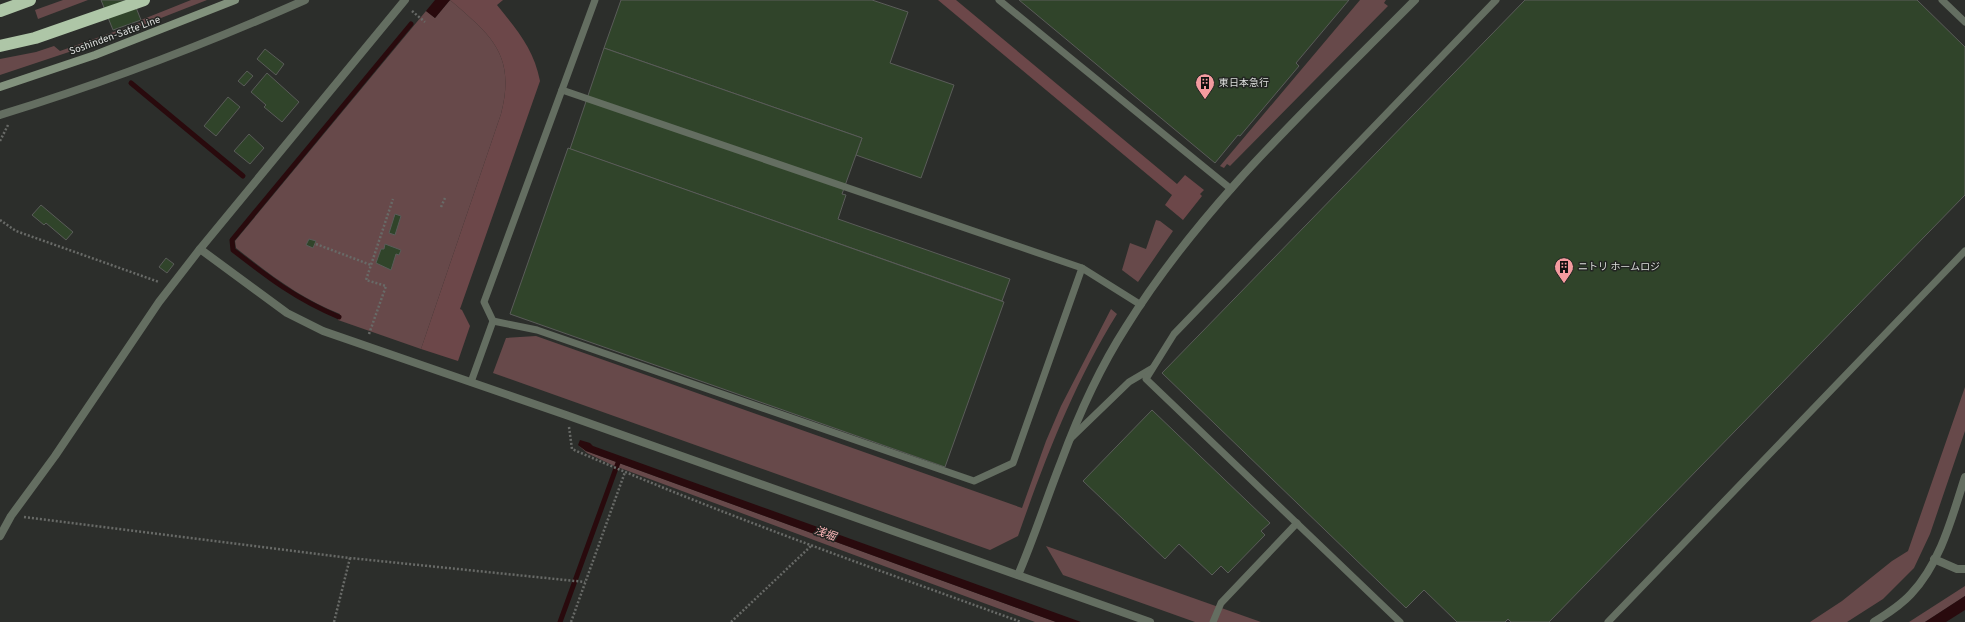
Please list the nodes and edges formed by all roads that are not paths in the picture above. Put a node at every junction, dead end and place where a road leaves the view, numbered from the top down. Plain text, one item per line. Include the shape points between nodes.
1 (30, 0) edge
2 (144, 0) edge
3 (235, 0) edge
4 (305, 0) edge
5 (405, 0) edge
6 (595, 0) edge
7 (999, 0) edge
8 (1414, 0) edge
9 (1496, 0) edge
10 (1942, 0) edge
11 (0, 11) edge
12 (1965, 22) edge
13 (0, 46) edge
14 (0, 87) edge
15 (562, 90) junction
16 (0, 115) edge
17 (1231, 189) junction
18 (200, 249) junction
19 (1965, 251) edge
20 (1082, 268) junction
21 (1141, 305) junction
22 (493, 321) junction
23 (1153, 368) junction
24 (471, 382) junction
25 (1070, 440) junction
26 (1965, 477) edge
27 (1296, 523) junction
28 (0, 536) edge
29 (1934, 559) junction
30 (1965, 569) edge
31 (1018, 575) junction
32 (1150, 622) edge
33 (1213, 622) edge
34 (1400, 622) edge
35 (1608, 622) edge
36 (1874, 622) edge

1 - 11 highway
2 - 13 highway via 34,38
3 - 14 main road, Soshinden-Satte Line via 95,55
4 - 16 street via 217,38 66,94
5 - 18 street
6 - 15 lane
7 - 17 lane
8 - 17 street
9 - 23 lane via 1174,334
10 - 12 lane
15 - 20 lane
15 - 22 lane via 484,302
17 - 21 street via 1209,213
18 - 24 street via 287,313 323,331
18 - 28 street via 171,286 56,456 11,516
19 - 35 lane
20 - 21 lane
20 - 22 lane via 1013,463 974,481 537,330
21 - 25 street via 1097,379
22 - 24 lane
23 - 25 lane via 1129,382
23 - 27 lane via 1146,379
24 - 31 street
25 - 31 street
26 - 29 street
27 - 33 lane via 1221,603
27 - 34 lane
29 - 30 street via 1957,569
29 - 36 street via 1923,579 1910,594
31 - 32 street

